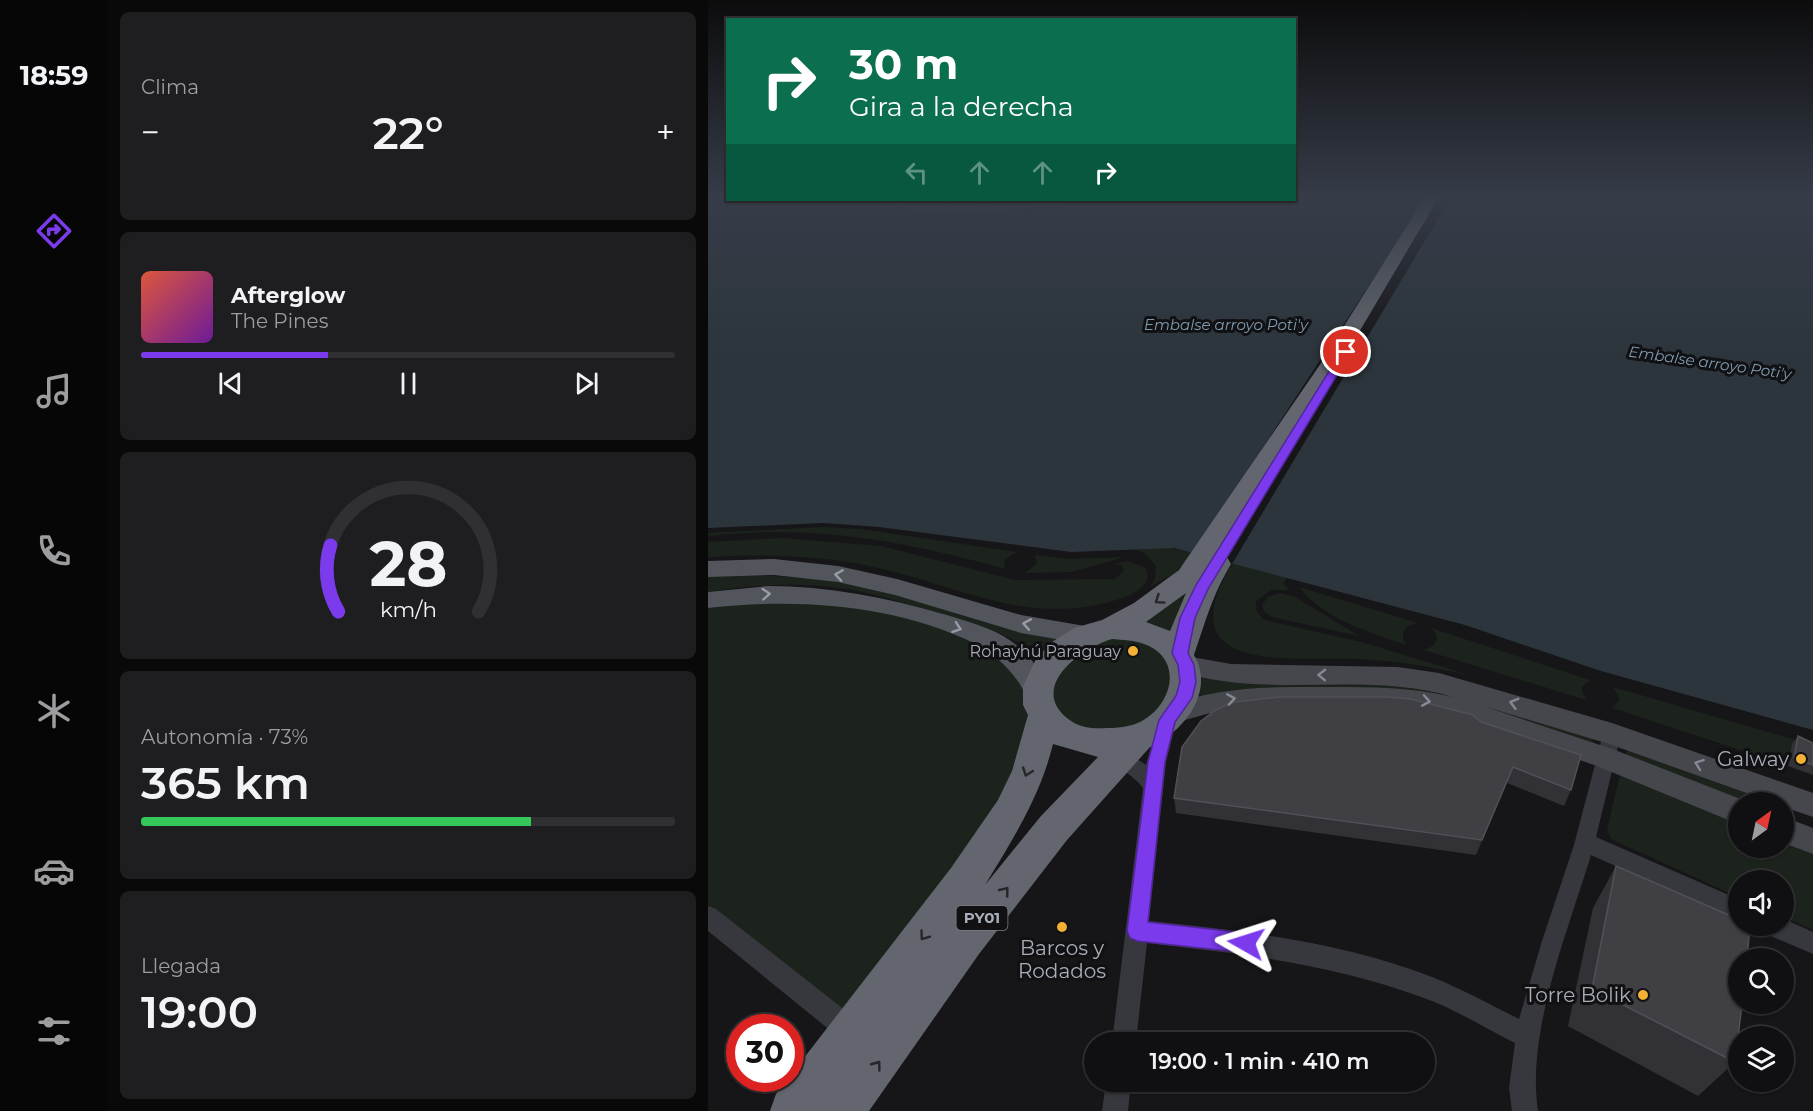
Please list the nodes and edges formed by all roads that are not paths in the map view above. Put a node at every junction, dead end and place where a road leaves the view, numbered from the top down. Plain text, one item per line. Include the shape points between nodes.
1 (1400, 249) edge
2 (1408, 249) edge
3 (1207, 564) junction
4 (708, 569) edge
5 (708, 600) edge
6 (1098, 631) junction
7 (1183, 659) junction
8 (1041, 703) junction
9 (1140, 734) junction
10 (1609, 746) junction
11 (1153, 786) junction
12 (1813, 806) edge
13 (1728, 807) edge
14 (1794, 834) edge
15 (1813, 841) edge
16 (1585, 842) junction
17 (1728, 906) edge
18 (708, 917) edge
19 (1137, 931) junction
20 (1794, 935) edge
21 (1813, 943) edge
22 (1125, 1032) edge
23 (854, 1033) junction
24 (1527, 1036) junction
25 (1118, 1092) edge
26 (793, 1111) edge
27 (841, 1111) edge
28 (1115, 1111) edge
29 (1525, 1111) edge

1 - 3 highway, PY01
2 - 3 highway, PY01
3 -> 6 highway, PY01 via 1172,591
3 - 7 highway, PY01 via 1187,618
6 -> 4 main road via 1012,621 838,574 774,567
5 -> 8 main road via 794,592 879,603 988,640 1015,661
6 - 7 highway via 1132,628 1151,632 1168,641
6 - 8 highway, PY01 via 1067,644 1052,657 1042,673
7 - 9 highway, PY01 via 1188,682 1184,698
10 -> 7 main road via 1489,696 1417,678 1231,673
8 - 9 highway via 1067,736
8 -> 23 highway, PY01 via 1029,771 1011,811
9 -> 10 main road via 1214,702 1246,697 1397,697
9 - 11 street via 1144,774
9 - 11 street via 1161,741
27 -> 9 highway, PY01 via 965,940 1054,828
12 -> 10 main road
10 - 13 main road
10 - 16 street
11 - 19 street
14 - 15 main road
16 - 17 street
16 - 24 street
18 - 23 street
19 - 22 street
19 - 24 street via 1266,945 1377,971 1430,988
20 - 21 street
23 - 26 highway, PY01
24 - 29 street via 1520,1098
25 - 28 street

